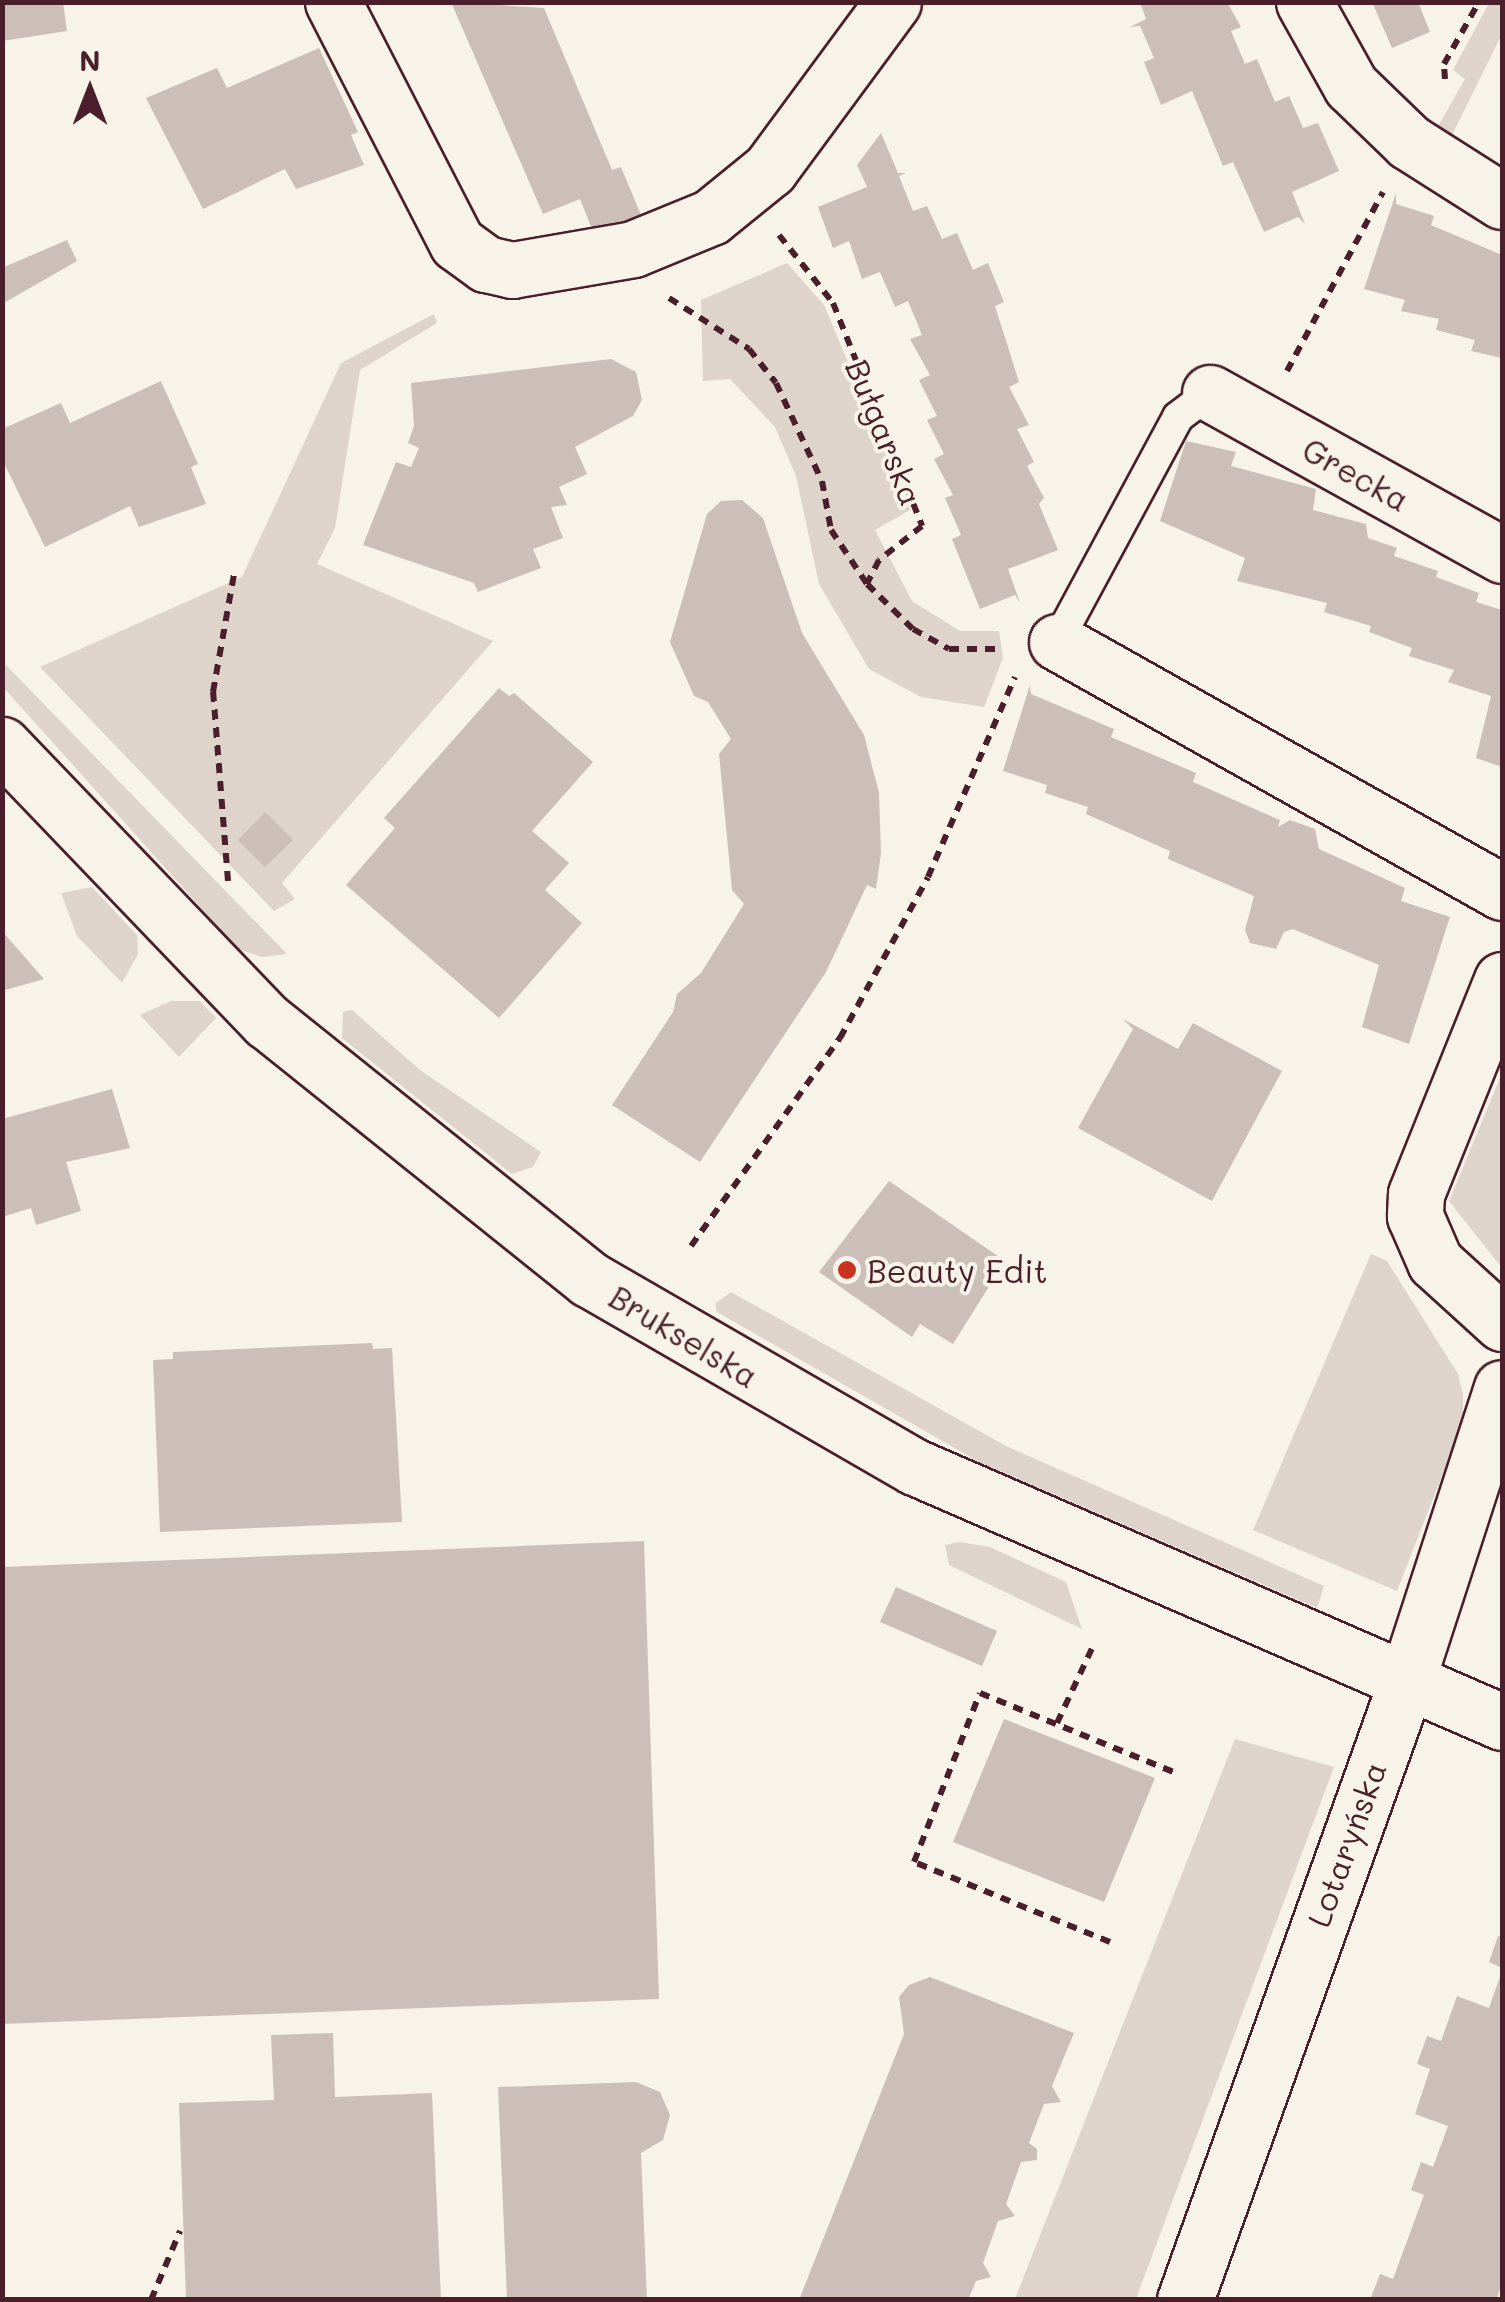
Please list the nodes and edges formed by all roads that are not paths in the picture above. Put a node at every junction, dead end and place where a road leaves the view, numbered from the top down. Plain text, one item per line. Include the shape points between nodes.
1 (333, 2) edge
2 (893, 2) edge
3 (1304, 2) edge
4 (1502, 201) edge
5 (1226, 402) joint
6 (1502, 555) edge
7 (1032, 650) joint
8 (2, 744) edge
9 (1502, 892) edge
10 (1502, 980) edge
11 (1502, 1323) edge
12 (1502, 1388) edge
13 (1406, 1682) junction
14 (1502, 1722) edge
15 (1185, 2300) edge

1 - 2 street via 457,243 486,264 528,270 666,240 710,217 770,169
3 - 4 street via 1351,86 1410,142
5 - 6 street, Grecka
5 - 7 lane via 1178,417
7 - 9 street
8 - 13 street, Brukselska via 266,1021 589,1279 914,1467
10 - 11 street via 1416,1194 1415,1216 1435,1262
12 - 13 street, Lotaryńska
13 - 14 street, Brukselska
13 - 15 street, Lotaryńska

